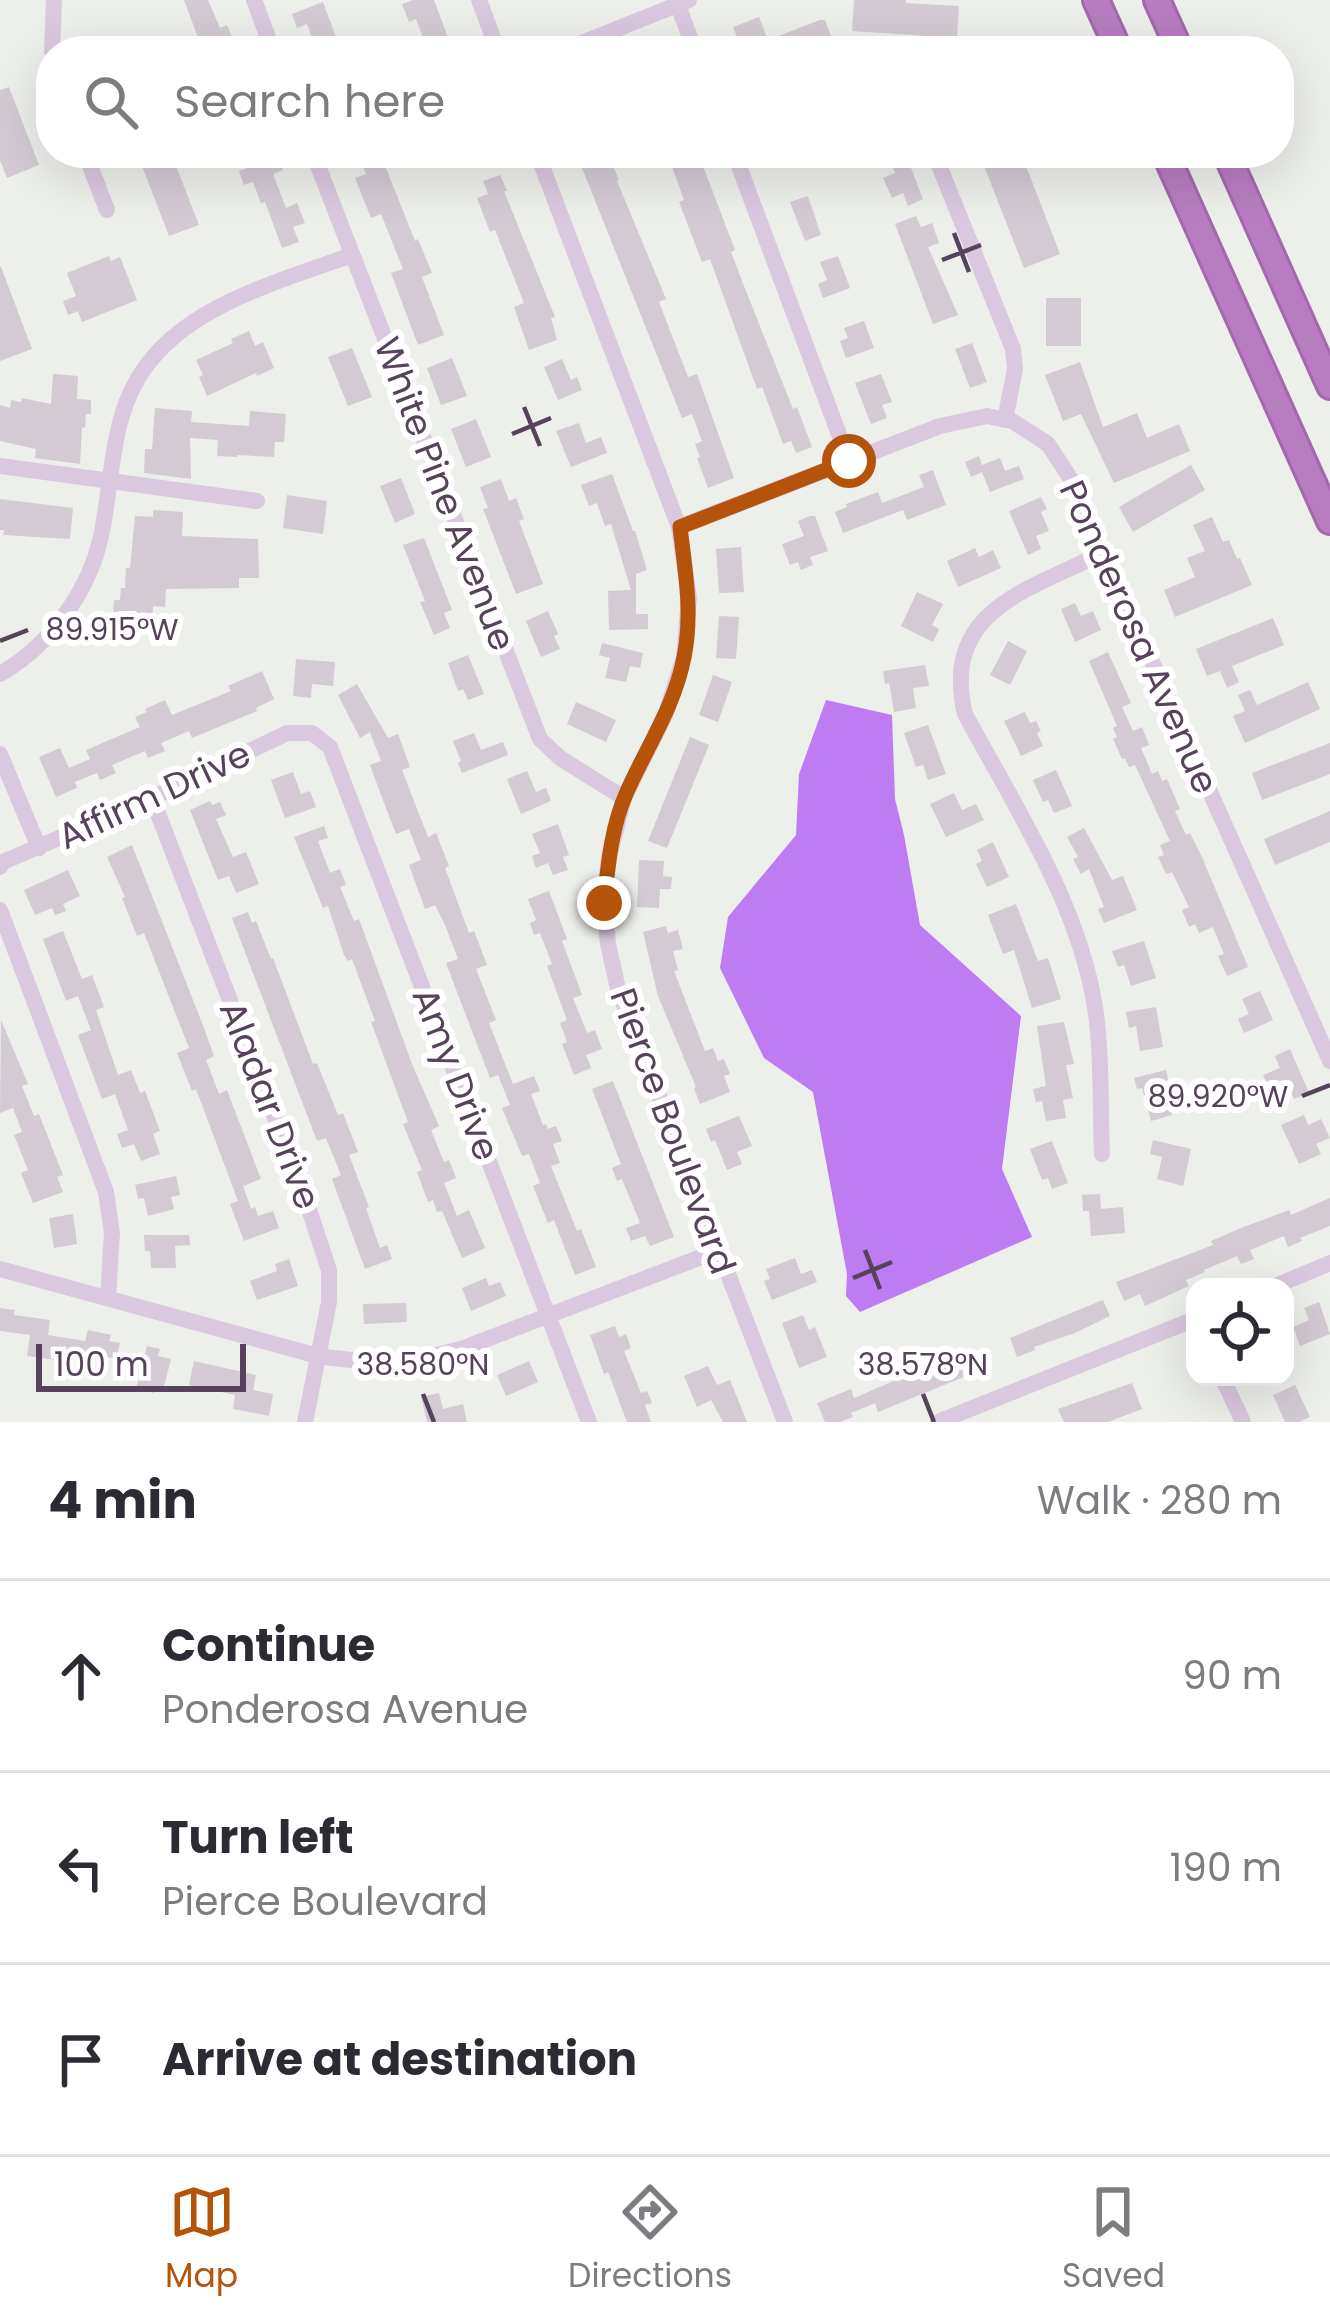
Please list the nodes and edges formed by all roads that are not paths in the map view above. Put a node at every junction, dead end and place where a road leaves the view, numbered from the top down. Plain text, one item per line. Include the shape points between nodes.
1 (54, 0) edge
2 (254, 0) edge
3 (479, 0) edge
4 (1096, 0) edge
5 (1157, 0) edge
6 (681, 1) edge
7 (53, 36) edge
8 (267, 36) edge
9 (492, 36) edge
10 (598, 36) edge
11 (691, 36) edge
12 (1112, 36) edge
13 (1173, 36) edge
14 (92, 168) edge
15 (319, 168) edge
16 (543, 168) edge
17 (740, 168) edge
18 (940, 168) edge
19 (1172, 168) edge
20 (1233, 168) edge
21 (107, 210) dead end
22 (352, 255) junction
23 (1330, 386) edge
24 (1005, 420) junction
25 (849, 461) junction
26 (0, 466) edge
27 (109, 480) junction
28 (257, 500) dead end
29 (1330, 521) edge
30 (680, 527) junction
31 (1103, 554) junction
32 (0, 674) edge
33 (312, 733) joint
34 (0, 754) edge
35 (152, 798) junction
36 (624, 798) junction
37 (39, 848) junction
38 (0, 867) edge
39 (0, 910) edge
40 (1330, 1061) edge
41 (1102, 1154) dead end
42 (717, 1251) junction
43 (1330, 1264) edge
44 (0, 1269) edge
45 (1294, 1279) edge
46 (108, 1297) junction
47 (549, 1315) junction
48 (1186, 1323) edge
49 (318, 1356) junction
50 (1226, 1386) edge
51 (305, 1422) edge
52 (589, 1422) edge
53 (785, 1422) edge
54 (938, 1422) edge
55 (1243, 1422) edge

1 - 7 street
2 - 8 street
3 - 9 street
4 - 12 highway
5 - 13 highway
6 - 10 street
6 - 11 street
14 - 21 street
15 - 22 street, White Pine Avenue
16 - 30 street, Pierce Boulevard
17 - 25 street
18 - 24 street via 1013,350
19 - 29 highway
20 - 23 highway
22 - 27 street via 224,304 151,359 122,412
22 - 36 street, White Pine Avenue via 540,739
24 - 25 street via 940,426
24 - 31 street, Ponderosa Avenue via 1048,444
25 - 30 street
26 - 27 street
27 - 28 street
27 - 32 street via 86,578 37,647
30 - 36 street, Pierce Boulevard via 689,598 684,657
31 - 40 street, Ponderosa Avenue
31 - 41 street via 981,621 965,648 961,695 1082,954 1095,1009
33 - 35 street, Affirm Drive via 287,734
33 - 47 street, Amy Drive via 330,747
34 - 37 street
35 - 37 street, Affirm Drive
35 - 49 street, Aladar Drive via 329,1270
36 - 42 street, Pierce Boulevard via 609,856 608,944
37 - 38 street, Affirm Drive
39 - 46 street via 106,1192
42 - 47 street
42 - 53 street, Pierce Boulevard
43 - 45 street
44 - 46 street
46 - 49 street
47 - 49 street via 429,1358
47 - 52 street, Amy Drive
48 - 54 street
49 - 51 street, Aladar Drive
50 - 55 street

